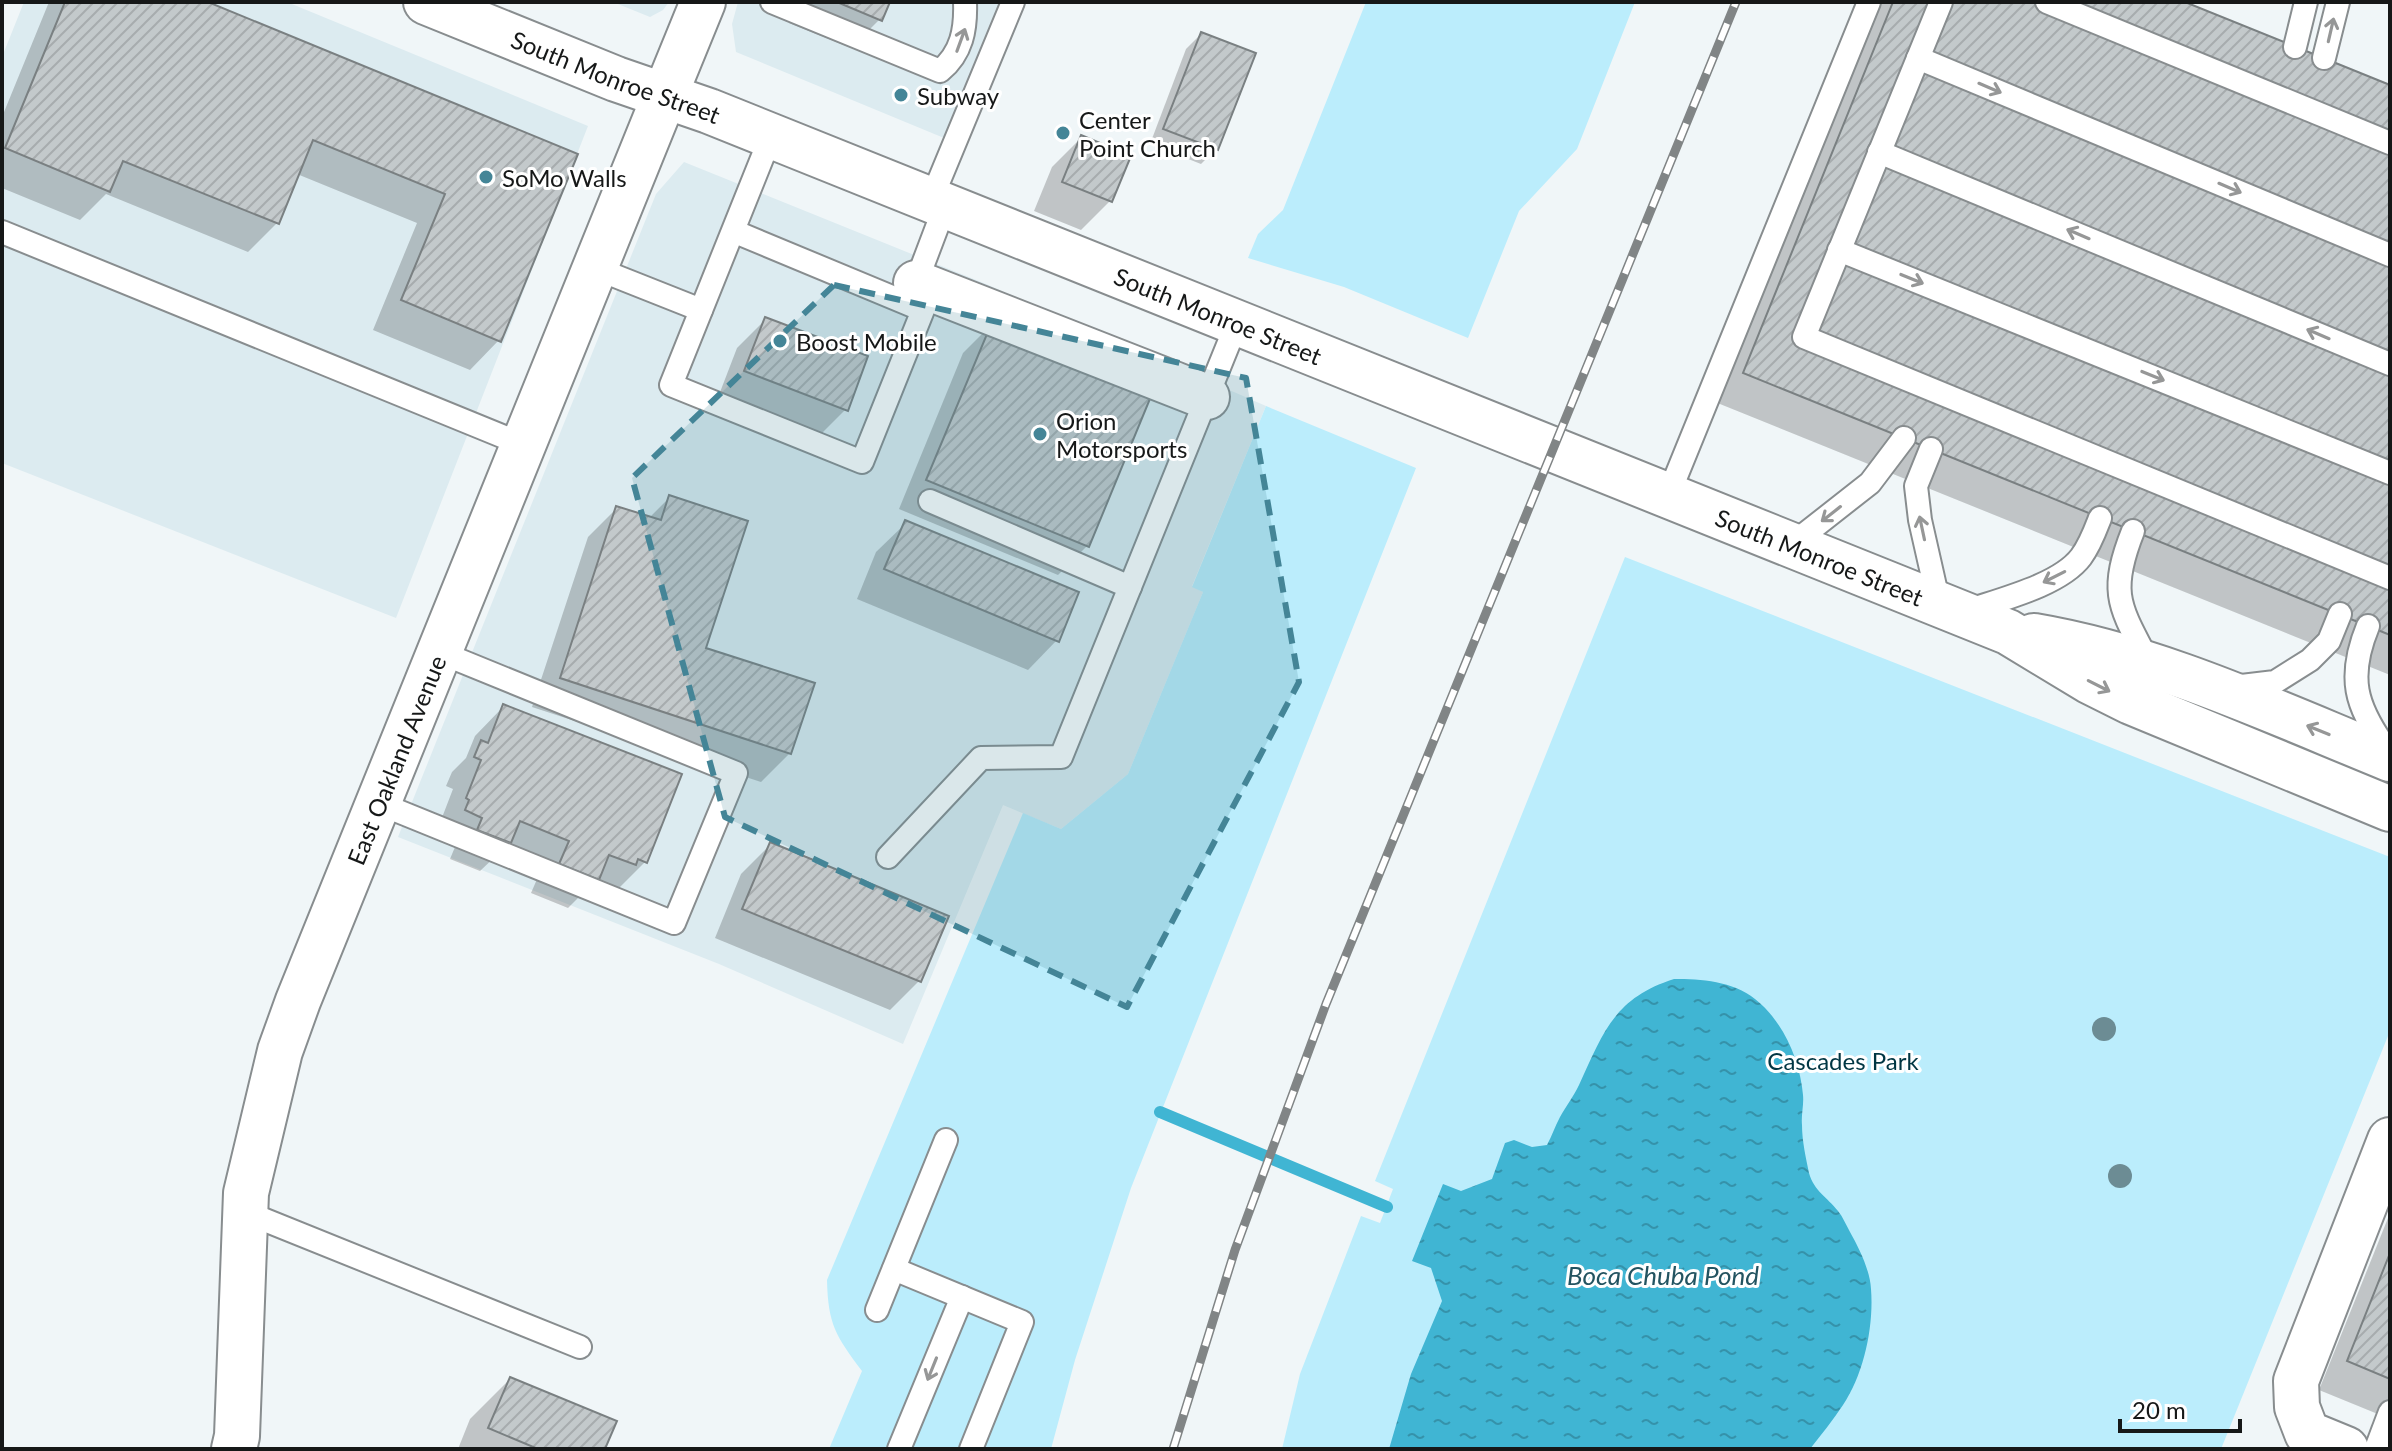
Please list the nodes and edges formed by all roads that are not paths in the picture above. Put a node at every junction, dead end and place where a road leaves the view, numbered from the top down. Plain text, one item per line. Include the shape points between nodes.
1 (426, 2) edge
2 (703, 2) edge
3 (772, 2) edge
4 (965, 2) edge
5 (1013, 2) edge
6 (1869, 2) edge
7 (1941, 2) edge
8 (2047, 2) edge
9 (2306, 2) edge
10 (2338, 2) edge
11 (2295, 47) dead end
12 (1918, 58) junction
13 (2324, 58) dead end
14 (665, 95) junction
15 (771, 136) junction
16 (2390, 143) edge
17 (1879, 152) junction
18 (938, 203) junction
19 (733, 231) junction
20 (2, 232) edge
21 (1839, 250) junction
22 (2390, 255) edge
23 (595, 268) junction
24 (912, 294) junction
25 (701, 310) junction
26 (1237, 323) junction
27 (2390, 364) edge
28 (1207, 397) junction
29 (1904, 438) dead end
30 (524, 445) junction
31 (1931, 449) dead end
32 (2390, 473) edge
33 (1668, 496) junction
34 (930, 501) dead end
35 (2100, 518) dead end
36 (2133, 531) dead end
37 (1791, 545) junction
38 (2390, 578) edge
39 (1130, 587) junction
40 (1950, 609) junction
41 (2340, 614) dead end
42 (2368, 626) dead end
43 (2008, 632) junction
44 (439, 652) junction
45 (2150, 664) junction
46 (2217, 689) junction
47 (2390, 757) edge
48 (378, 803) junction
49 (2390, 809) edge
50 (888, 857) dead end
51 (946, 1140) dead end
52 (2390, 1140) edge
53 (245, 1212) junction
54 (894, 1269) junction
55 (962, 1297) junction
56 (877, 1310) dead end
57 (580, 1347) dead end
58 (2390, 1412) edge
59 (2315, 1444) edge
60 (246, 1445) edge
61 (899, 1449) edge
62 (971, 1449) edge
63 (2376, 1449) edge

1 - 14 main road, South Monroe Street
2 - 14 main road, East Oakland Avenue
3 -> 4 lane via 940,71 957,52 966,27
5 - 18 lane
6 - 33 lane
7 - 12 lane
8 - 16 lane
9 - 11 lane
13 -> 10 lane
12 - 17 lane
12 -> 22 lane
14 - 15 main road, South Monroe Street
14 - 23 main road, East Oakland Avenue
15 - 18 main road, South Monroe Street
15 - 19 lane
17 - 21 lane
27 -> 17 lane
18 - 24 lane
18 - 26 main road, South Monroe Street
19 - 24 lane
19 - 25 lane
20 - 30 lane
21 -> 32 lane
21 - 38 lane via 1804,337
23 - 25 lane
23 - 30 main road, East Oakland Avenue
24 - 25 lane via 923,310 862,462 671,385
24 - 28 main road
26 - 28 lane
26 - 33 main road, South Monroe Street
28 - 39 lane
29 -> 37 lane via 1870,483
30 - 44 main road, East Oakland Avenue
40 -> 31 lane via 1920,520 1916,486
33 - 37 main road, South Monroe Street
34 - 39 lane
35 -> 40 lane via 2087,548 2066,571 2037,586
36 - 45 lane via 2119,586 2123,611
37 - 40 main road, South Monroe Street
39 - 50 lane via 1061,757 981,758
40 - 43 main road, South Monroe Street
41 - 46 lane via 2329,641 2292,672 2275,682
42 - 47 lane via 2356,658 2355,684 2367,719
43 - 45 main road, South Monroe Street
43 -> 49 main road, South Monroe Street via 2131,702
44 - 48 main road, East Oakland Avenue
44 - 48 lane via 736,773 674,923
45 - 46 main road, South Monroe Street
47 -> 46 main road, South Monroe Street
48 - 53 main road, East Oakland Avenue via 280,1051
51 - 54 lane
52 - 59 main road via 2299,1371 2297,1407
53 - 57 lane
53 - 60 main road, East Oakland Avenue
54 - 55 lane
54 - 56 lane
55 -> 61 lane
55 - 62 lane via 1022,1322
58 - 63 lane

